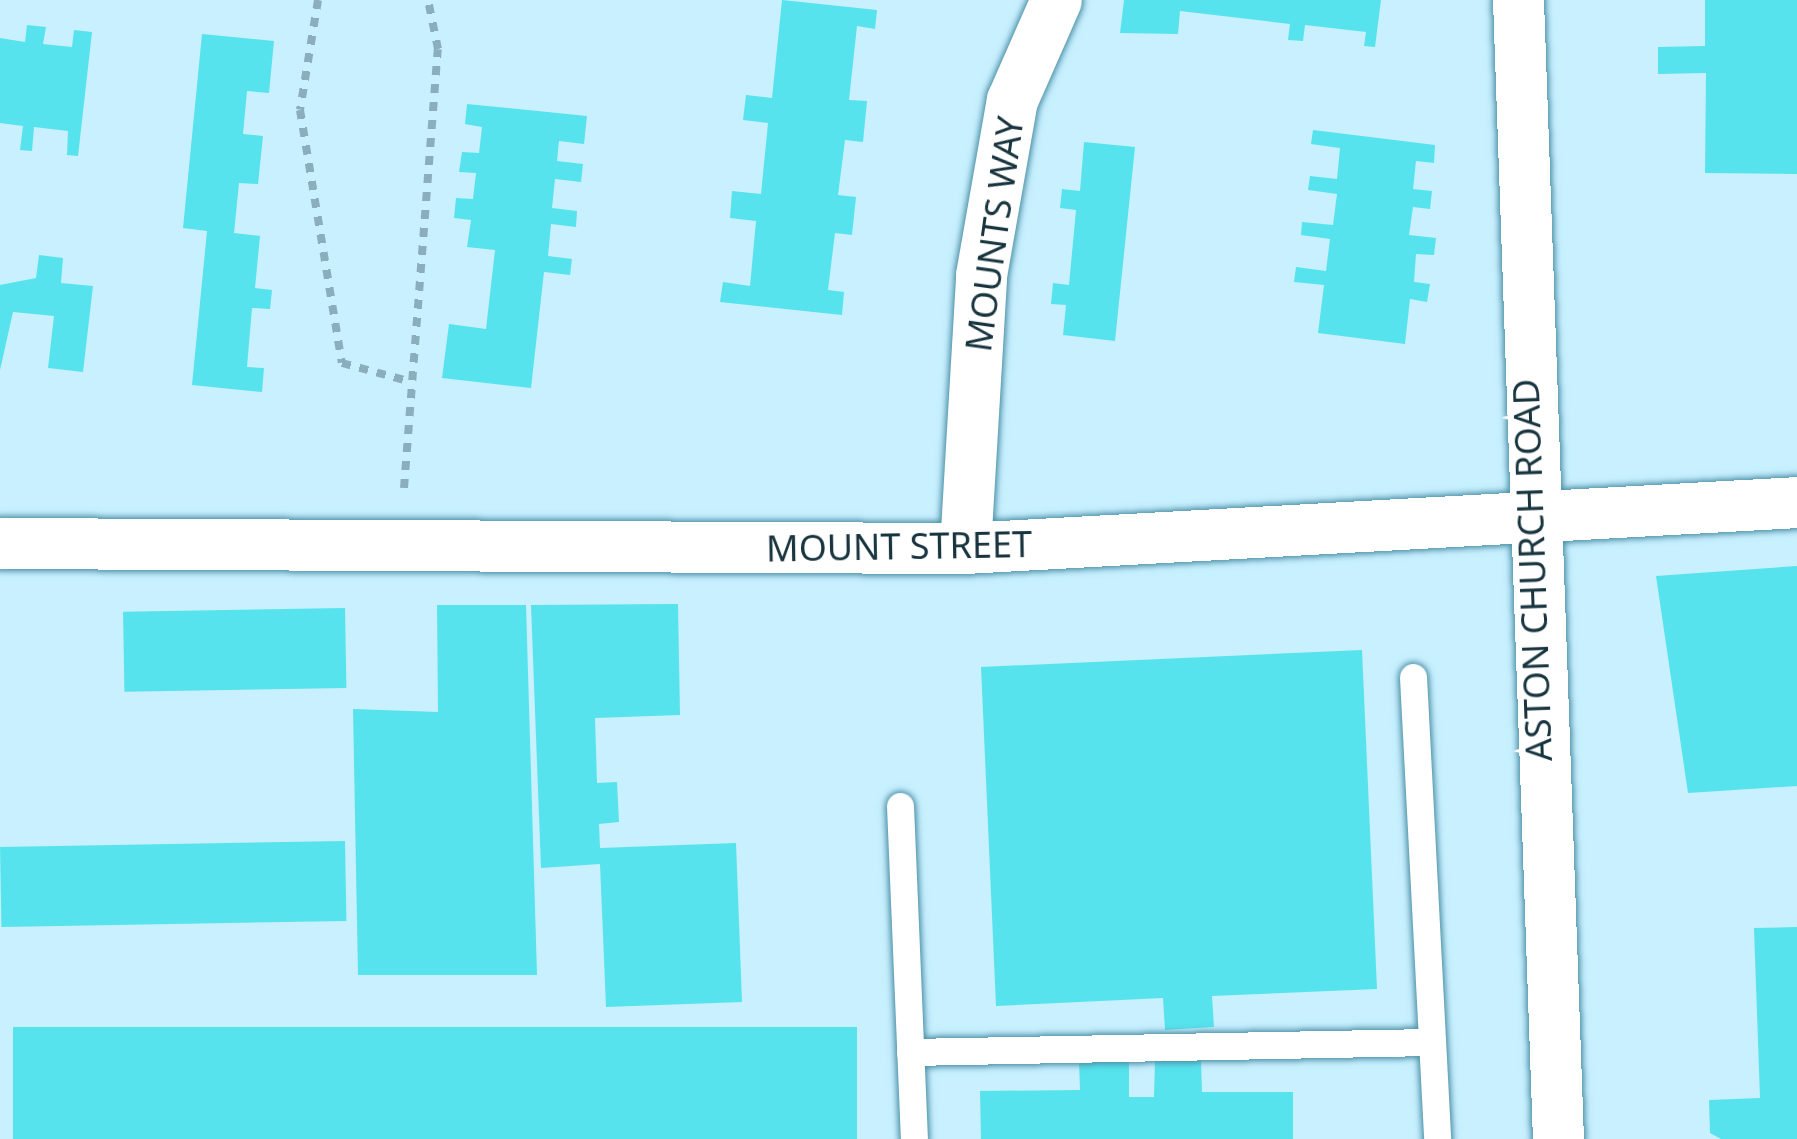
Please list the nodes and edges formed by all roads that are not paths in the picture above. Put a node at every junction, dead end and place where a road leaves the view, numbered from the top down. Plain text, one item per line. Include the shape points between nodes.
1 (1056, 0) edge
2 (1518, 0) edge
3 (1797, 502) edge
4 (1528, 519) junction
5 (0, 543) edge
6 (965, 548) junction
7 (1413, 677) dead end
8 (900, 806) dead end
9 (1432, 1042) junction
10 (910, 1052) junction
11 (914, 1139) edge
12 (1437, 1139) edge
13 (1558, 1139) edge

1 - 6 street, MOUNTS WAY via 1012,100 981,274
2 - 4 street, ASTON CHURCH ROAD
3 - 4 street, MOUNT STREET
4 - 6 street, MOUNT STREET
4 - 13 street, ASTON CHURCH ROAD
5 - 6 street, MOUNT STREET
7 - 9 lane
8 - 10 lane
9 - 10 lane
9 - 12 lane
10 - 11 lane

